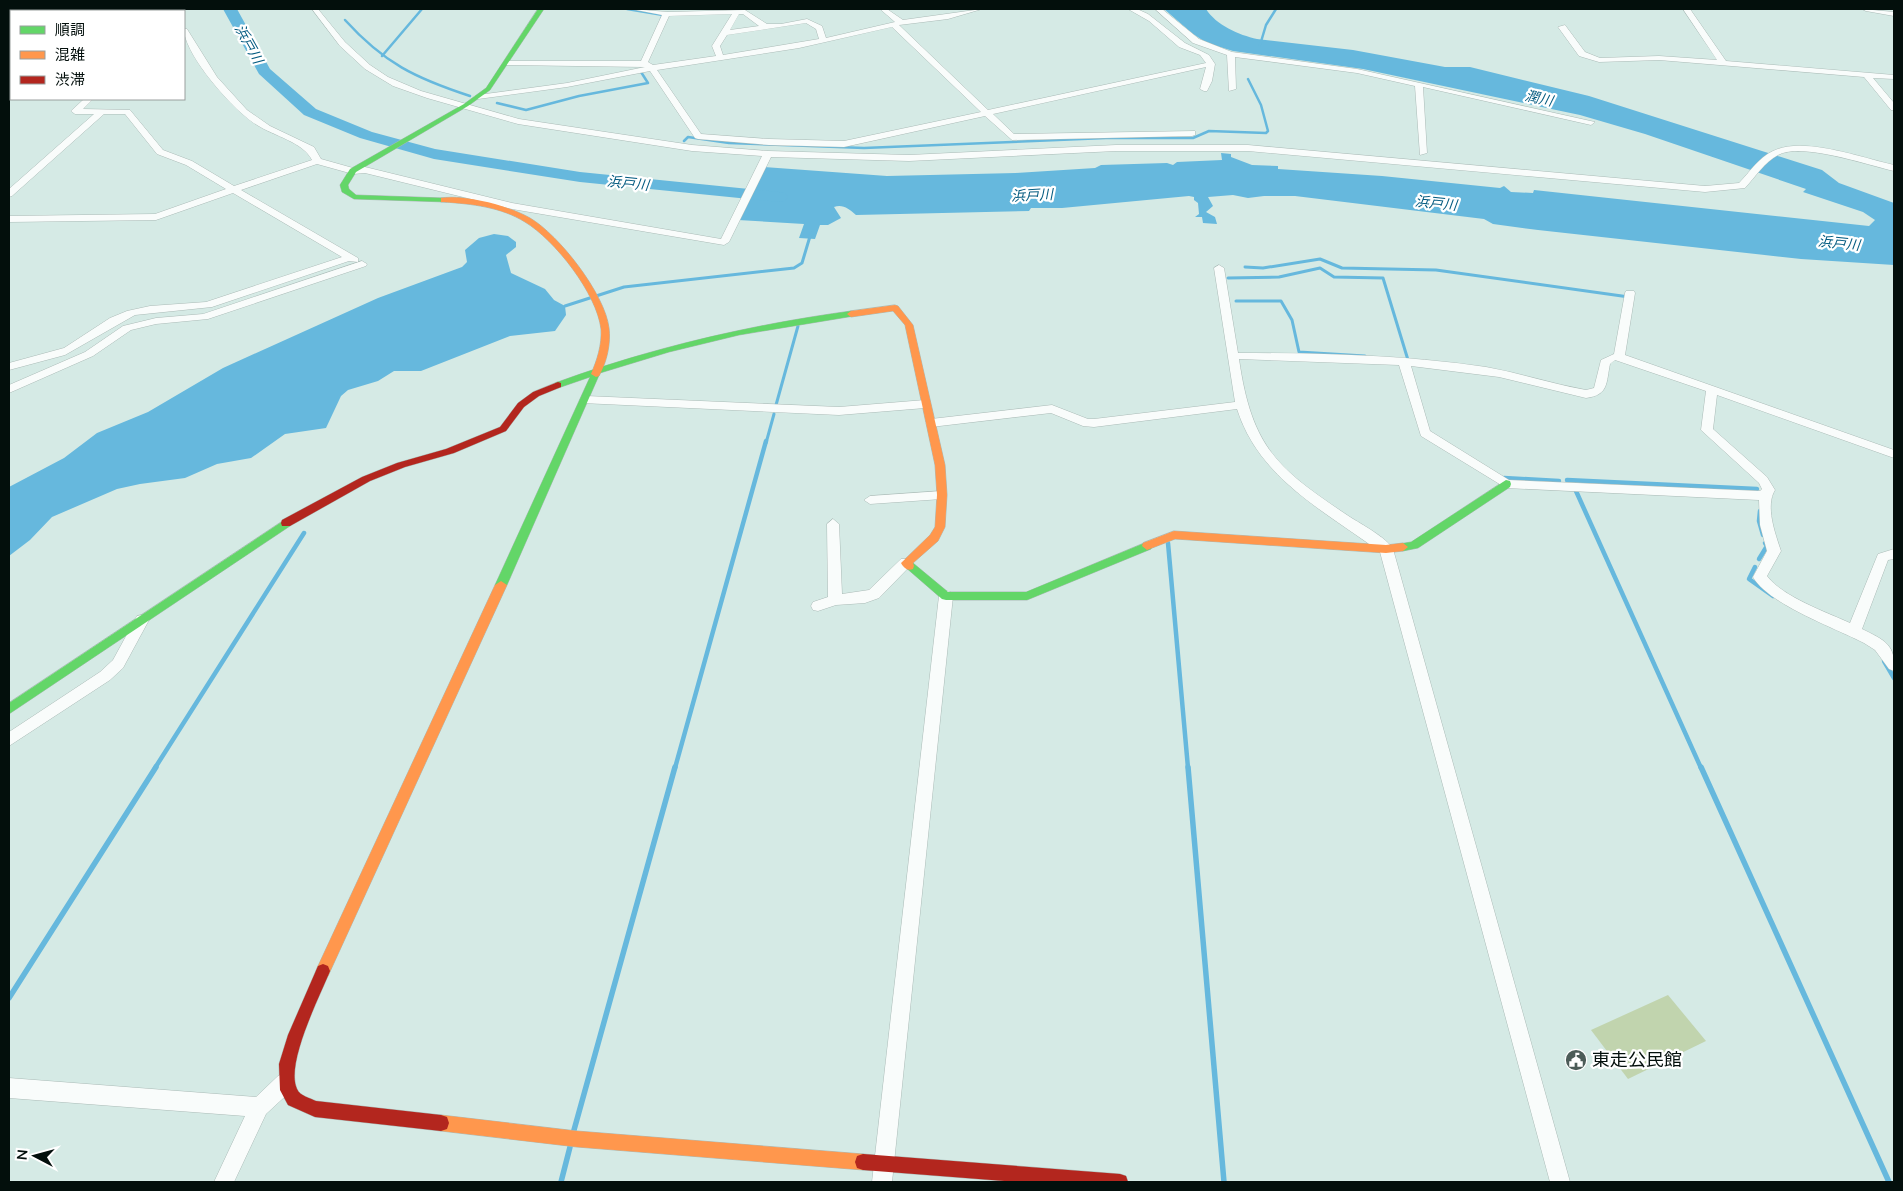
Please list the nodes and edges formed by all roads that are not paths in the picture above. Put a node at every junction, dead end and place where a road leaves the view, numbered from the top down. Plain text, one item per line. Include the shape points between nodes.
1 (315, 9) edge
2 (541, 9) edge
3 (634, 9) edge
4 (883, 9) edge
5 (979, 9) edge
6 (1131, 9) edge
7 (1158, 9) edge
8 (1687, 9) edge
9 (1866, 9) edge
10 (737, 12) junction
11 (666, 14) junction
12 (1894, 14) edge
13 (898, 24) junction
14 (767, 27) junction
15 (1562, 27) dead end
16 (725, 33) junction
17 (185, 34) edge
18 (822, 40) junction
19 (1231, 54) junction
20 (720, 57) junction
21 (507, 63) junction
22 (1723, 63) junction
23 (1211, 64) junction
24 (648, 65) junction
25 (1867, 75) junction
26 (1894, 77) edge
27 (1419, 84) junction
28 (1204, 89) dead end
29 (1232, 90) dead end
30 (478, 97) junction
31 (88, 100) edge
32 (464, 106) junction
33 (1894, 108) edge
34 (101, 112) junction
35 (987, 113) junction
36 (1591, 122) dead end
37 (1192, 133) dead end
38 (1423, 153) dead end
39 (768, 154) junction
40 (314, 157) junction
41 (1894, 168) edge
42 (353, 171) junction
43 (231, 189) junction
44 (9, 194) edge
45 (9, 219) edge
46 (350, 258) junction
47 (1219, 268) dead end
48 (1630, 293) dead end
49 (1233, 356) junction
50 (1620, 357) junction
51 (1404, 362) junction
52 (9, 367) edge
53 (599, 370) junction
54 (27, 380) joint
55 (9, 389) edge
56 (1712, 389) junction
57 (586, 400) junction
58 (925, 404) junction
59 (1240, 405) junction
60 (931, 423) junction
61 (1894, 454) edge
62 (1506, 484) junction
63 (942, 495) junction
64 (1766, 496) junction
65 (870, 500) dead end
66 (833, 524) dead end
67 (1386, 549) junction
68 (1894, 554) edge
69 (906, 563) junction
70 (946, 596) junction
71 (835, 600) junction
72 (818, 606) dead end
73 (143, 619) junction
74 (1854, 631) junction
75 (1894, 665) edge
76 (9, 709) edge
77 (9, 740) edge
78 (285, 1083) junction
79 (9, 1088) edge
80 (259, 1107) junction
81 (883, 1173) edge
82 (224, 1182) edge
83 (1120, 1182) edge
84 (1560, 1182) edge

1 - 32 street via 349,49 377,73 416,91
2 - 21 street
3 - 11 street
4 - 13 street
5 - 13 street
6 - 23 street via 1145,14 1182,45 1206,55
7 - 19 street via 1196,41
8 - 22 street
9 - 12 street
10 - 11 street
10 - 14 street via 745,12 751,20
10 - 16 street
11 - 24 street
13 - 18 street
13 - 35 street
14 - 16 street
14 - 18 street via 773,29 807,21 818,28
15 - 22 street via 1582,54 1599,60 1659,58
16 - 20 street via 716,46
17 - 40 street via 201,60 242,110 311,149
18 - 20 street
19 - 27 street via 1357,70
19 - 29 street
20 - 24 street
21 - 24 street
21 - 30 street
22 - 25 street
23 - 28 street
23 - 35 street
24 - 30 street via 567,85
24 - 35 street via 698,136 844,144
25 - 26 street
25 - 33 street
27 - 36 street
27 - 38 street
30 - 32 street
31 - 34 street via 75,111
32 - 39 street via 518,121 582,132 692,148
32 - 42 street
34 - 43 street via 127,112 160,152 188,163
34 - 44 street
35 - 37 street via 1012,137
39 - 41 street via 892,158 1116,148 1248,148 1705,189 1742,186 1775,153 1790,147
39 - 42 street via 724,242 512,206 365,170
40 - 42 street
40 - 43 street
42 - 53 street via 344,185 354,197 461,202 492,208 537,226 552,240 599,305 606,332
43 - 45 street via 156,217
43 - 46 street
46 - 52 street via 208,305 130,313 68,350
46 - 54 street via 362,264 204,317 156,321 127,328 89,354
47 - 49 street
48 - 50 street
49 - 51 street
49 - 59 street
50 - 51 street via 1605,362 1599,389 1586,394 1488,371
50 - 56 street
51 - 62 street via 1425,433
53 - 57 street
53 - 58 street via 711,338 784,322 895,308 909,325
53 - 73 street via 536,394 521,405 502,429 450,451 401,465 329,498 274,530
54 - 55 street
56 - 61 street
56 - 64 street via 1706,430 1763,480 1769,490
57 - 58 street via 839,411
57 - 78 street via 311,998 288,1054
58 - 60 street
59 - 60 street via 1094,423 1052,409
59 - 67 street via 1258,446 1275,469
60 - 63 street via 940,465
62 - 64 street
62 - 67 street via 1414,545
63 - 65 street
63 - 69 street via 940,527 934,538
64 - 74 street via 1766,525 1774,550 1761,581 1774,592
66 - 71 street
67 - 70 street via 1174,535 1036,594
67 - 84 street
68 - 74 street via 1883,556
69 - 70 street
69 - 71 street via 874,594 865,598
70 - 81 street
71 - 72 street
73 - 76 street
73 - 77 street via 118,664 105,676
74 - 75 street via 1881,647
78 - 80 street
78 - 81 street via 294,1099 316,1109
79 - 80 street
80 - 82 street
81 - 83 street

